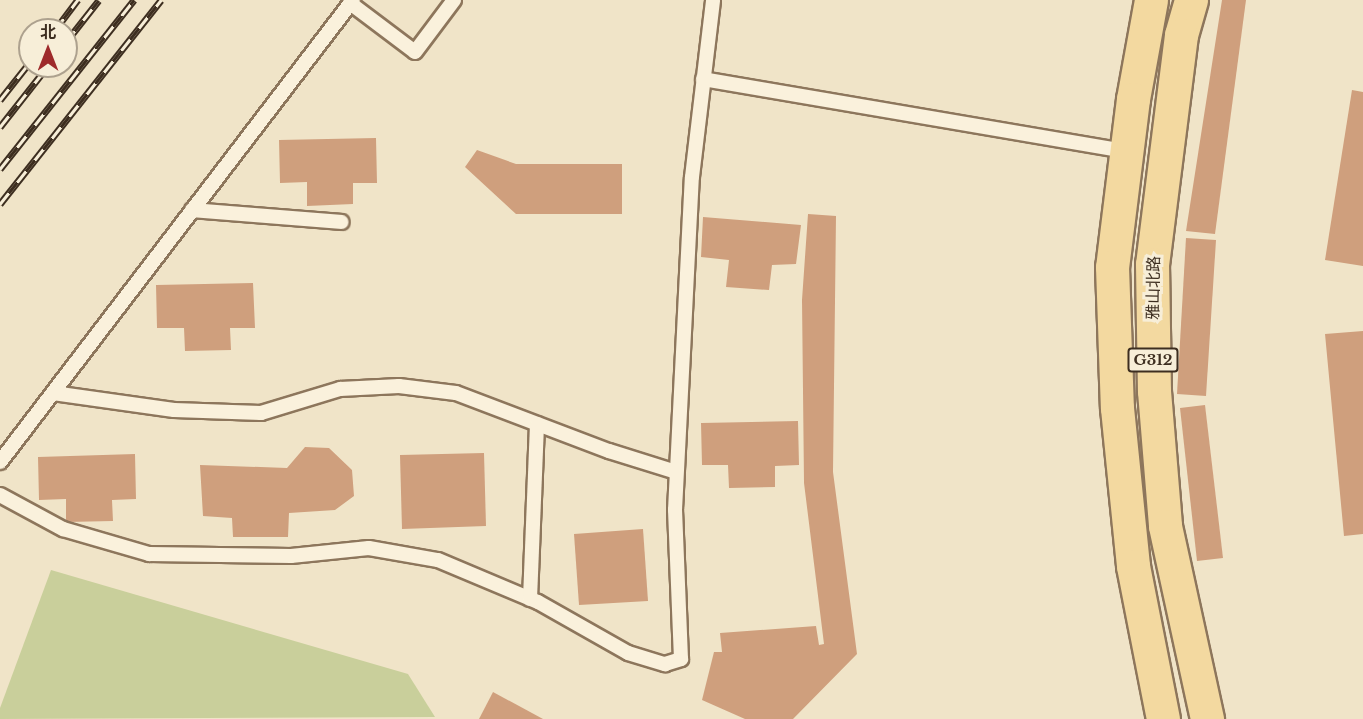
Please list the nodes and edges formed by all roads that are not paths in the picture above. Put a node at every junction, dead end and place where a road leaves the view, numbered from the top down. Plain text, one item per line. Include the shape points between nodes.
1 (454, 0) edge
2 (713, 0) edge
3 (1151, 0) edge
4 (1191, 0) edge
5 (351, 2) edge
6 (703, 80) junction
7 (1126, 151) junction
8 (192, 210) junction
9 (342, 222) dead end
10 (53, 393) junction
11 (537, 424) junction
12 (0, 462) edge
13 (676, 472) junction
14 (0, 495) edge
15 (530, 599) junction
16 (1163, 719) edge
17 (1207, 719) edge

1 - 5 lane via 415,52
2 - 6 lane
3 - 7 main road, G312
4 - 17 main road, 雅山北路 / G312 via 1181,35 1152,264 1154,391 1165,525
5 - 8 lane
6 - 7 lane
6 - 13 lane via 692,177
7 - 16 main road, G312 via 1112,267 1117,408 1133,566
8 - 9 lane
8 - 10 lane
10 - 11 lane via 174,410 261,413 340,390 399,386 456,393
10 - 12 lane
11 - 13 lane
11 - 15 lane
13 - 15 lane via 681,659 665,664 628,653
14 - 15 lane via 63,529 148,554 291,556 369,548 438,560

